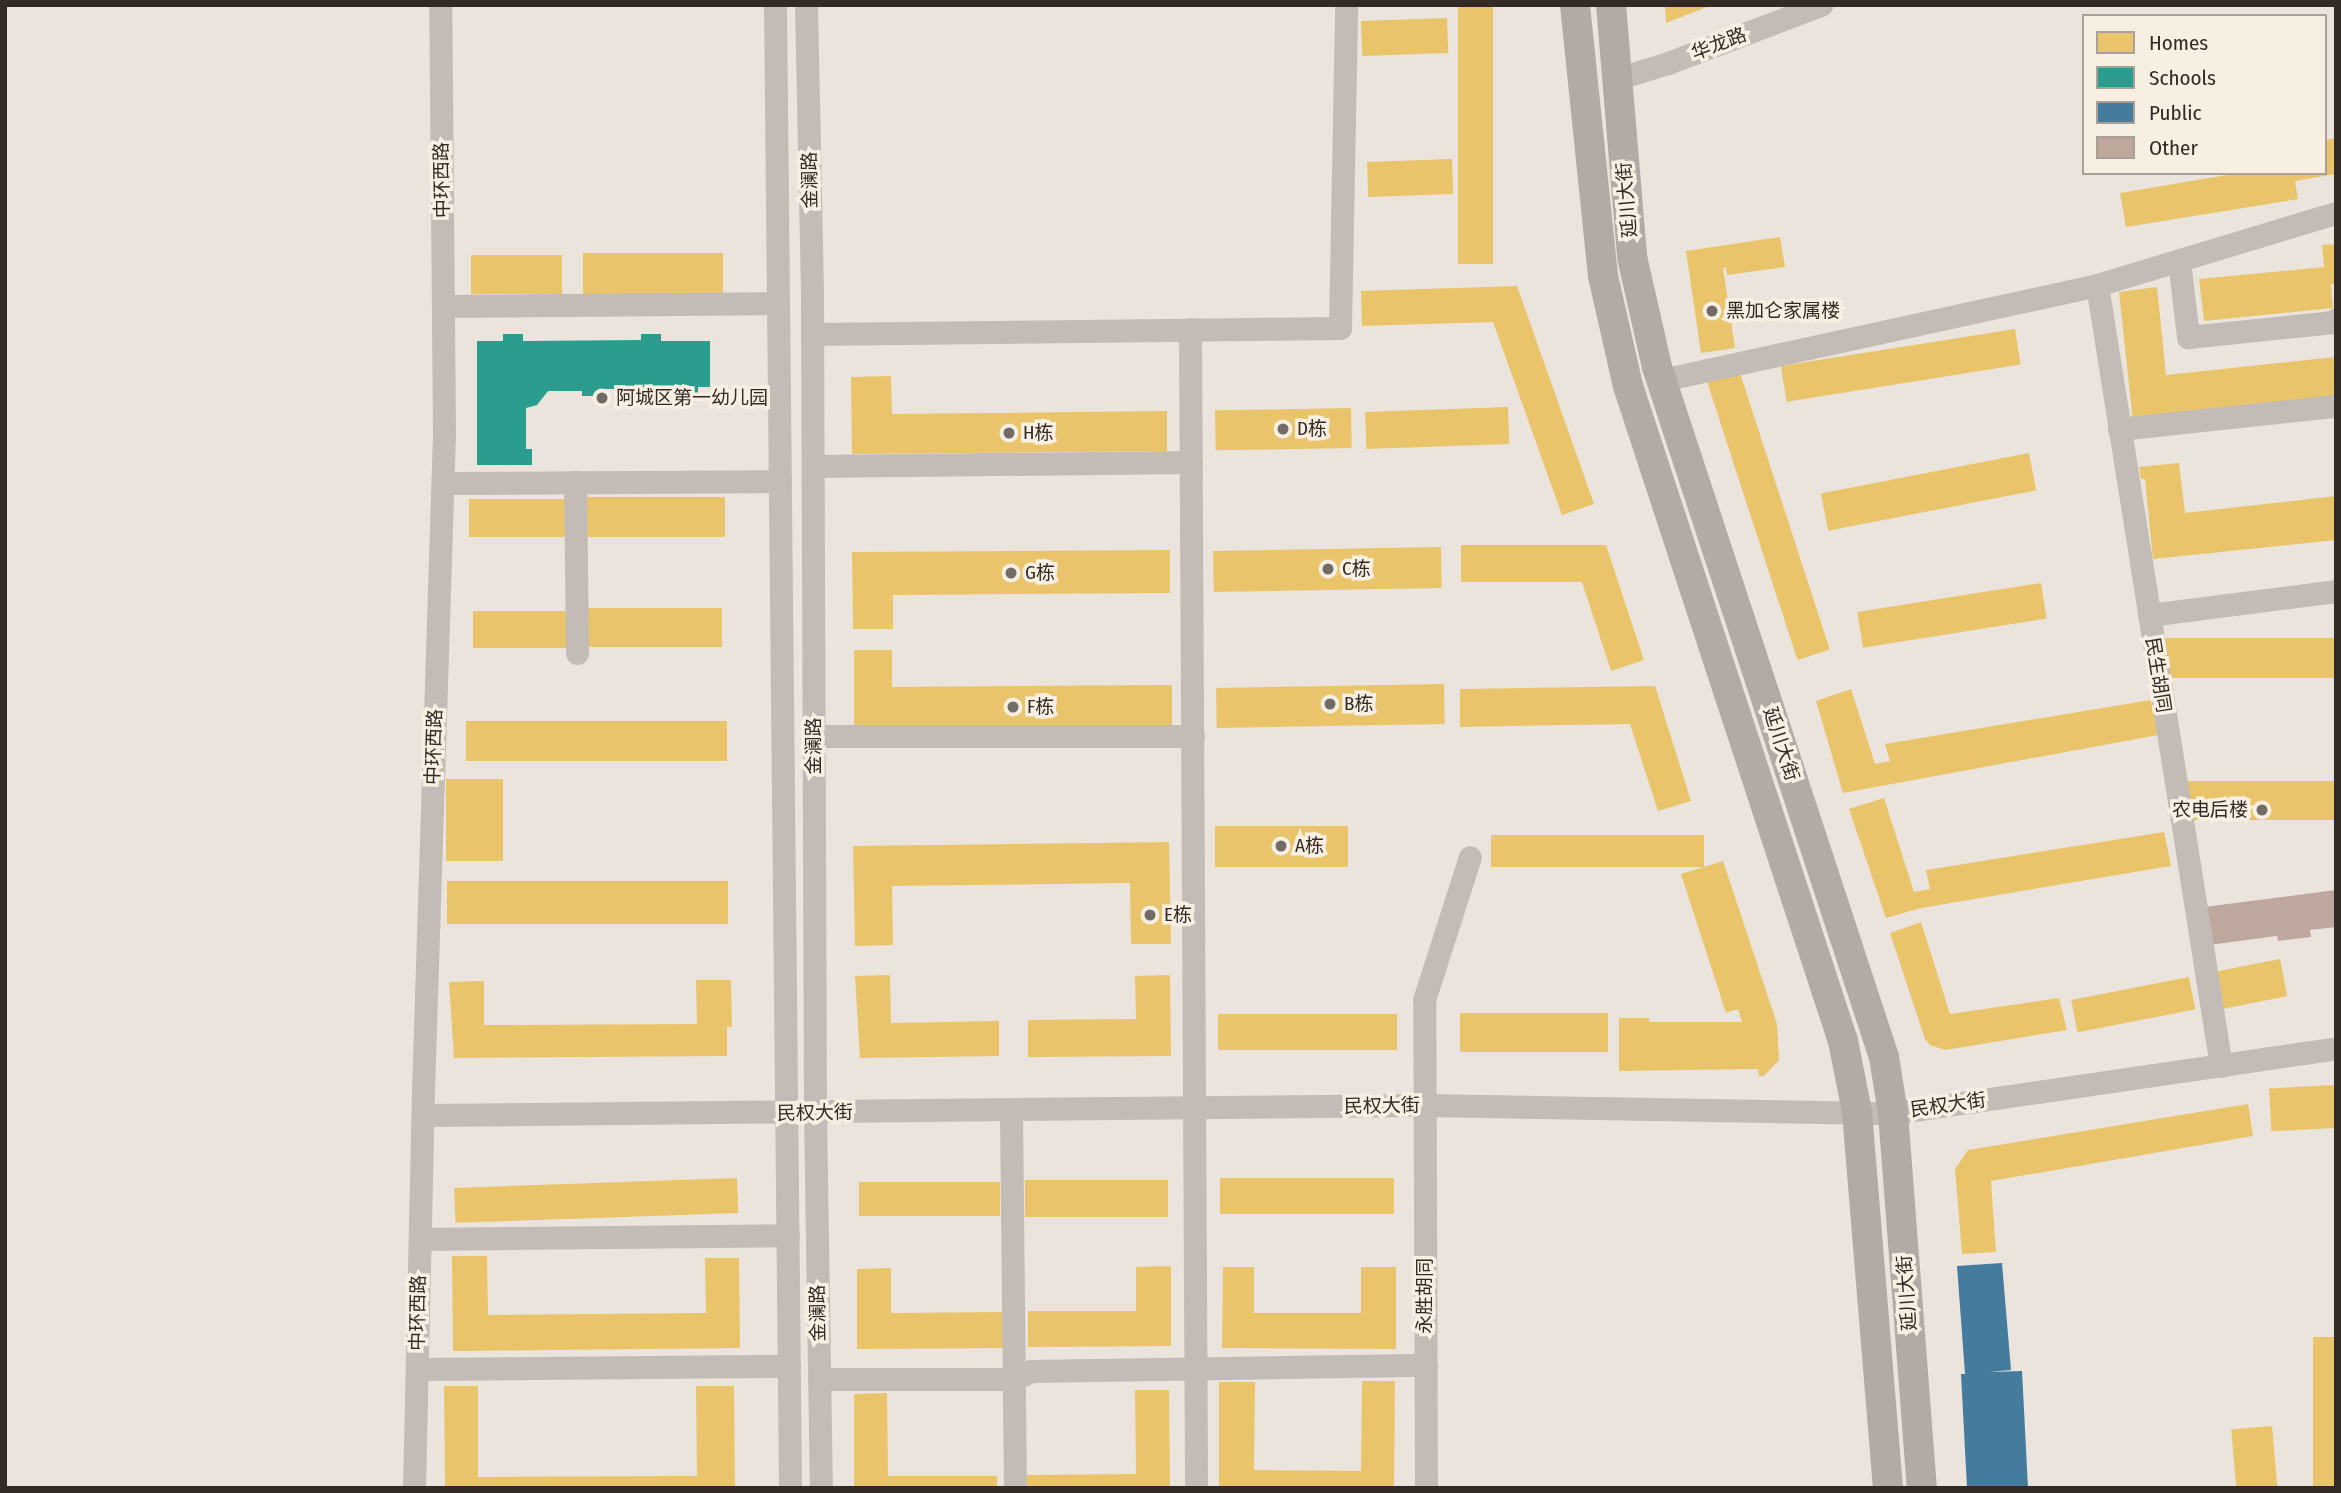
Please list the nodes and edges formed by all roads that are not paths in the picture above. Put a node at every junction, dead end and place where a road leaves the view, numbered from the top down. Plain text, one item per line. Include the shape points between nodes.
1 (440, 5) edge
2 (775, 5) edge
3 (806, 5) edge
4 (1346, 5) edge
5 (1575, 5) edge
6 (1611, 5) edge
7 (1821, 5) edge
8 (1616, 79) junction
9 (2336, 213) edge
10 (2179, 261) junction
11 (2097, 285) junction
12 (778, 303) junction
13 (443, 306) junction
14 (2336, 319) edge
15 (1190, 329) junction
16 (812, 334) junction
17 (1662, 380) junction
18 (2336, 406) edge
19 (2119, 429) junction
20 (1191, 462) junction
21 (813, 466) junction
22 (780, 481) junction
23 (575, 482) junction
24 (443, 483) junction
25 (2336, 591) edge
26 (2149, 615) junction
27 (577, 653) dead end
28 (814, 736) junction
29 (1193, 736) junction
30 (1470, 857) dead end
31 (2336, 1048) edge
32 (2221, 1066) junction
33 (1425, 1105) junction
34 (1195, 1108) junction
35 (1011, 1110) junction
36 (815, 1112) junction
37 (1857, 1112) junction
38 (1893, 1112) junction
39 (786, 1113) junction
40 (423, 1115) junction
41 (788, 1235) junction
42 (420, 1239) junction
43 (789, 1366) junction
44 (1426, 1366) junction
45 (1196, 1368) junction
46 (417, 1369) junction
47 (819, 1379) junction
48 (1014, 1379) junction
49 (414, 1488) edge
50 (790, 1488) edge
51 (821, 1488) edge
52 (1015, 1488) edge
53 (1196, 1488) edge
54 (1426, 1488) edge
55 (1888, 1488) edge
56 (1922, 1488) edge

1 - 13 street, 中环西路
2 - 12 street, 金澜路
3 - 16 street, 金澜路
4 - 15 street via 1340,328
5 - 37 main road, 延川大街 via 1602,276 1628,386 1843,1041
6 - 8 main road, 延川大街
7 - 8 street, 华龙路
8 - 17 main road, 延川大街 via 1632,257
9 - 10 street
10 - 11 street
10 - 14 street via 2188,337
11 - 17 street
11 - 19 street, 民生胡同
12 - 13 street
12 - 22 street, 金澜路
13 - 24 street, 中环西路
15 - 16 street
15 - 20 street
16 - 21 street, 金澜路
17 - 38 main road, 延川大街 via 1884,1057
18 - 19 street
19 - 26 street, 民生胡同
20 - 21 street
20 - 29 street
21 - 28 street, 金澜路
22 - 23 street
22 - 39 street, 金澜路
23 - 24 street
23 - 27 street
24 - 40 street, 中环西路
25 - 26 street
26 - 32 street, 民生胡同
28 - 29 street
28 - 36 street, 金澜路
29 - 34 street
30 - 33 street, 永胜胡同 via 1424,1000
31 - 32 street, 民权大街
32 - 38 street, 民权大街
33 - 34 street, 民权大街
33 - 37 street, 民权大街
33 - 44 street, 永胜胡同
34 - 35 street, 民权大街
34 - 45 street
35 - 36 street, 民权大街
35 - 48 street
36 - 39 street, 民权大街
36 - 47 street, 金澜路
37 - 38 street, 民权大街
37 - 55 main road, 延川大街
38 - 56 main road, 延川大街
39 - 40 street, 民权大街
39 - 41 street, 金澜路
40 - 42 street, 中环西路
41 - 42 street
41 - 43 street, 金澜路
42 - 46 street, 中环西路
43 - 46 street
43 - 50 street, 金澜路
44 - 45 street
44 - 54 street, 永胜胡同
45 - 48 street via 1031,1371
45 - 53 street
46 - 49 street, 中环西路
47 - 48 street
47 - 51 street, 金澜路
48 - 52 street

